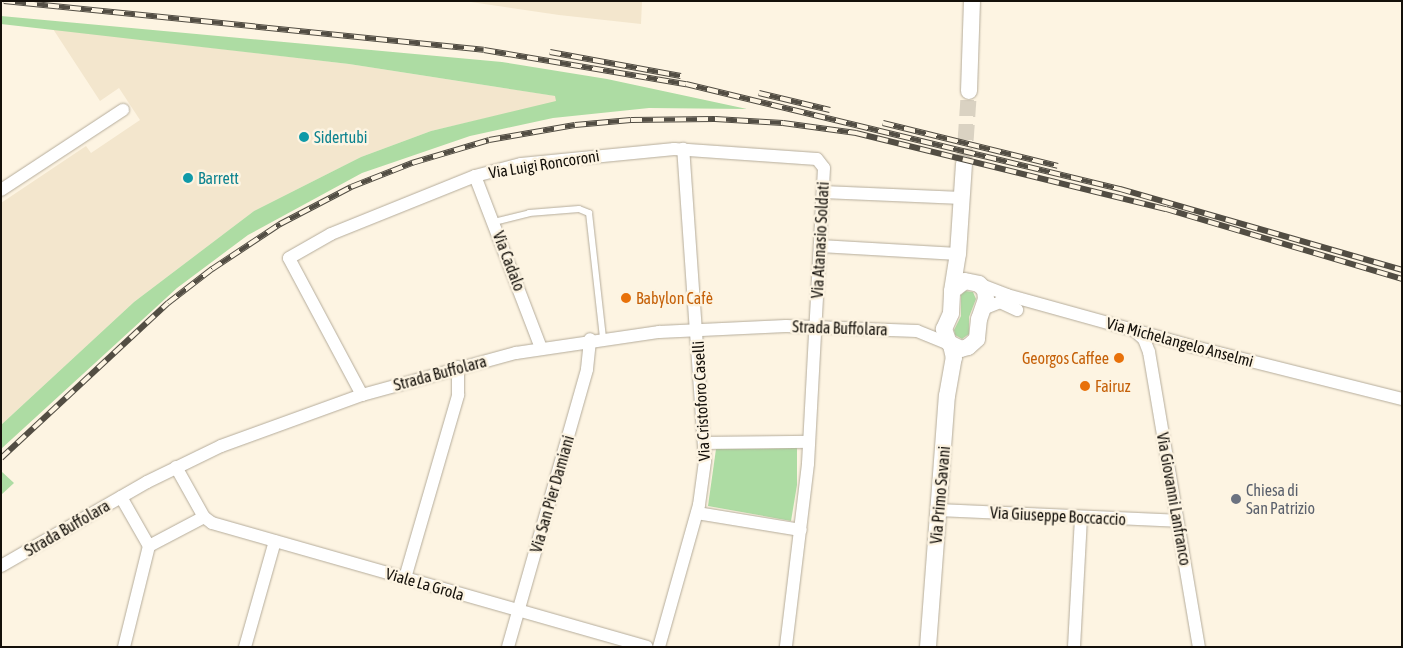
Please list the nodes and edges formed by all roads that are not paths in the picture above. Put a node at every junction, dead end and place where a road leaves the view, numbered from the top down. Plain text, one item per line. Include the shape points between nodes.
1 (972, 1) edge
2 (981, 1) edge
3 (973, 39) junction
4 (969, 91) tunnel mouth
5 (123, 110) dead end
6 (684, 149) junction
7 (817, 159) joint
8 (964, 164) tunnel mouth
9 (475, 176) junction
10 (1, 190) edge
11 (823, 192) junction
12 (962, 198) junction
13 (494, 222) junction
14 (820, 246) junction
15 (958, 254) junction
16 (979, 284) junction
17 (952, 291) junction
18 (982, 309) junction
19 (1017, 310) dead end
20 (949, 318) junction
21 (816, 326) junction
22 (1130, 328) junction
23 (697, 329) junction
24 (917, 331) junction
25 (597, 339) junction
26 (1166, 339) junction
27 (951, 346) junction
28 (541, 348) junction
29 (1149, 352) junction
30 (458, 368) junction
31 (362, 395) junction
32 (1382, 395) junction
33 (1402, 399) edge
34 (1402, 408) edge
35 (809, 442) junction
36 (706, 443) junction
37 (176, 466) junction
38 (121, 496) junction
39 (938, 510) junction
40 (697, 513) junction
41 (1081, 516) junction
42 (204, 517) junction
43 (1177, 521) junction
44 (801, 530) junction
45 (275, 541) junction
46 (149, 546) junction
47 (1, 566) edge
48 (405, 578) junction
49 (518, 610) junction
50 (124, 647) edge
51 (245, 647) edge
52 (508, 647) edge
53 (647, 647) edge
54 (658, 647) edge
55 (786, 647) edge
56 (928, 647) edge
57 (1074, 647) edge
58 (1199, 647) edge

1 - 3 street
2 - 3 street
3 - 4 street
5 - 10 street
6 - 7 street, Via Luigi Roncoroni
6 - 9 street, Via Luigi Roncoroni via 545,161
6 - 23 street, Via Cristoforo Caselli
7 - 11 street, Via Atanasio Soldati via 824,168
8 - 12 street, Via Primo Savani
9 - 13 street, Via Cadalo
9 - 31 street, Via Luigi Roncoroni via 349,226 288,258
11 - 12 street
11 - 14 street, Via Atanasio Soldati
12 - 15 street, Via Primo Savani
13 - 25 lane via 529,213 579,209 589,213
13 - 28 street, Via Cadalo
14 - 15 street
14 - 21 street, Via Atanasio Soldati
15 - 16 street
15 - 17 street, Via Primo Savani
16 - 17 street via 962,282
16 - 18 street via 986,296
16 - 22 street, Via Michelangelo Anselmi via 1007,296
17 - 20 street, Via Primo Savani
18 - 19 street via 1000,302
18 - 27 street via 974,344 961,349
20 - 24 street, Strada Buffolara
20 - 27 street, Via Primo Savani via 944,332
21 - 23 street, Strada Buffolara
21 - 24 street, Strada Buffolara
21 - 35 street, Via Atanasio Soldati
22 - 26 street, Via Michelangelo Anselmi
22 - 29 street, Via Giovanni Lanfranco via 1142,336
23 - 25 street, Strada Buffolara
23 - 36 street, Via Cristoforo Caselli
24 - 27 street, Strada Buffolara
25 - 28 street, Strada Buffolara
25 - 49 street, Via San Pier Damiani
26 - 29 street via 1151,342
26 - 32 street, Via Michelangelo Anselmi
27 - 39 street, Via Primo Savani via 954,358 947,396
28 - 30 street, Strada Buffolara
29 - 43 street, Via Giovanni Lanfranco
30 - 31 street, Strada Buffolara
30 - 48 street via 458,396
31 - 37 street, Strada Buffolara via 268,427
32 - 33 street, Via Michelangelo Anselmi
32 - 34 street, Via Michelangelo Anselmi
35 - 36 street
35 - 44 street, Via Atanasio Soldati
36 - 40 street, Via Cristoforo Caselli via 703,487
37 - 38 street, Strada Buffolara
37 - 42 street
38 - 46 street
38 - 47 street, Strada Buffolara
39 - 41 street, Via Giuseppe Boccaccio
39 - 56 street, Via Primo Savani
40 - 44 street
40 - 54 street, Via Cristoforo Caselli
41 - 43 street, Via Giuseppe Boccaccio
41 - 57 street
42 - 45 street, Viale La Grola via 212,523
42 - 46 street
43 - 58 street, Via Giovanni Lanfranco
44 - 55 street
45 - 48 street, Viale La Grola
45 - 51 street
46 - 50 street
48 - 49 street, Viale La Grola
49 - 52 street, Via San Pier Damiani
49 - 53 street, Viale La Grola

